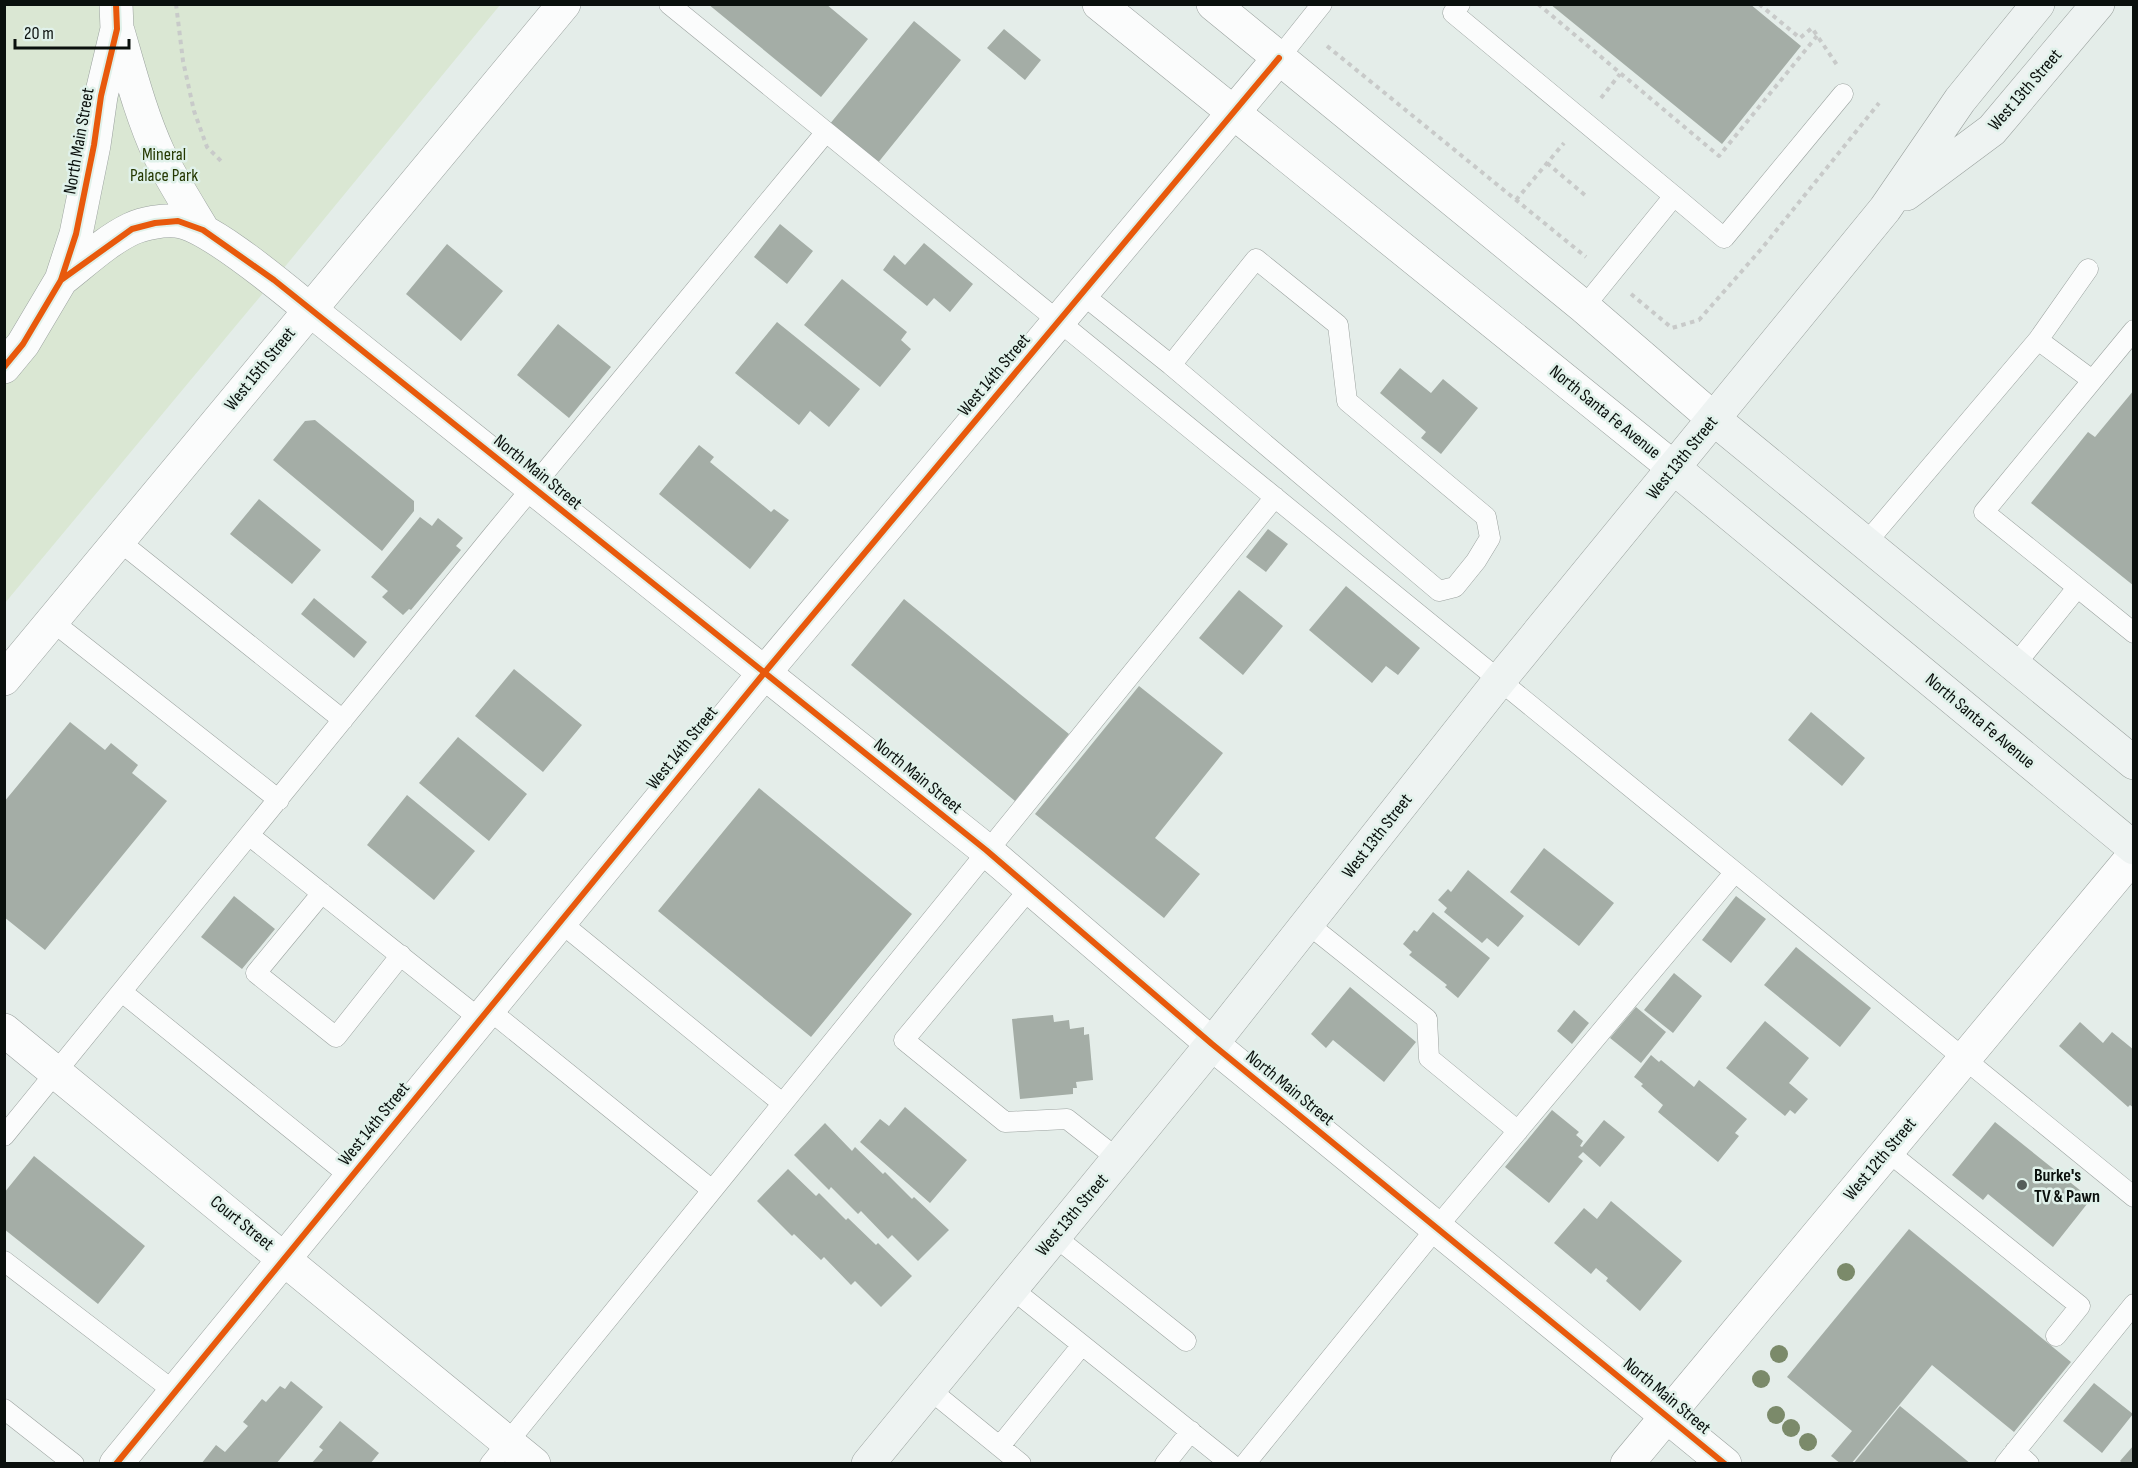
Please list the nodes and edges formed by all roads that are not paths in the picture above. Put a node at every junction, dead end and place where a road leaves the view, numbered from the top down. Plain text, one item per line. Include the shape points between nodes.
1 (564, 4) edge
2 (669, 4) edge
3 (1099, 4) edge
4 (1213, 4) edge
5 (1322, 4) edge
6 (1460, 4) edge
7 (2038, 4) edge
8 (2097, 4) edge
9 (117, 17) edge
10 (1280, 58) junction
11 (1843, 94) road end
12 (1233, 113) junction
13 (826, 132) junction
14 (1674, 196) junction
15 (1885, 209) junction
16 (203, 230) junction
17 (2088, 269) dead end
18 (61, 280) junction
19 (1082, 294) junction
20 (1584, 307) junction
21 (309, 309) junction
22 (1058, 322) junction
23 (2133, 330) edge
24 (2038, 340) junction
25 (1171, 364) junction
26 (4, 367) edge
27 (2092, 380) junction
28 (1714, 419) junction
29 (1674, 468) junction
30 (532, 487) junction
31 (1275, 497) junction
32 (119, 541) junction
33 (1866, 543) junction
34 (2077, 588) junction
35 (53, 622) junction
36 (2133, 633) edge
37 (2015, 665) junction
38 (765, 672) junction
39 (4, 679) edge
40 (1499, 681) junction
41 (344, 720) junction
42 (2133, 763) edge
43 (279, 800) junction
44 (250, 836) junction
45 (2133, 848) edge
46 (986, 850) junction
47 (2133, 855) edge
48 (1735, 872) junction
49 (1031, 887) junction
50 (322, 892) junction
51 (560, 922) junction
52 (1308, 924) junction
53 (401, 955) junction
54 (122, 992) junction
55 (484, 1014) junction
56 (4, 1030) edge
57 (1212, 1044) junction
58 (1964, 1058) junction
59 (57, 1072) junction
60 (782, 1103) junction
61 (1518, 1131) junction
62 (4, 1136) edge
63 (1887, 1151) junction
64 (1118, 1159) junction
65 (351, 1177) junction
66 (712, 1190) junction
67 (2133, 1197) edge
68 (1438, 1226) junction
69 (1054, 1236) junction
70 (284, 1258) junction
71 (4, 1261) edge
72 (1011, 1288) junction
73 (2133, 1304) edge
74 (2056, 1336) dead end
75 (1186, 1341) dead end
76 (1082, 1345) junction
77 (929, 1389) junction
78 (175, 1392) junction
79 (4, 1409) edge
80 (1666, 1415) junction
81 (1191, 1431) junction
82 (1000, 1446) junction
83 (499, 1453) edge
84 (2016, 1460) edge
85 (875, 1461) edge
86 (74, 1464) edge
87 (116, 1464) edge
88 (534, 1464) edge
89 (1021, 1464) edge
90 (1165, 1464) edge
91 (1231, 1464) edge
92 (1245, 1464) edge
93 (1627, 1464) edge
94 (1725, 1464) edge

1 - 21 street, West 15th Street
2 - 13 lane
3 - 12 street, North Santa Fe Avenue
4 - 10 street
5 - 10 lane
6 - 14 lane via 1453,13
7 - 15 main road, West 13th Street via 1959,100
8 - 15 main road, West 13th Street via 1992,130
9 - 16 street, North Main Street via 142,110 158,152
9 - 18 street, North Main Street via 76,234
10 - 12 street, West 14th Street
10 - 20 street
11 - 14 lane via 1724,238
12 - 19 street, West 14th Street
12 - 29 street, North Santa Fe Avenue
13 - 22 lane
13 - 30 lane
14 - 20 lane
15 - 28 main road, West 13th Street
16 - 18 street, North Main Street via 178,221 132,229
16 - 21 street, North Main Street
17 - 24 lane
18 - 26 street, North Main Street via 23,344
19 - 22 street, West 14th Street
19 - 25 lane
20 - 28 street
21 - 30 street, North Main Street
21 - 32 street, West 15th Street
22 - 31 lane
22 - 38 street, West 14th Street
23 - 27 lane
24 - 27 lane
24 - 33 lane
25 - 25 lane via 1439,591 1455,586 1490,538 1486,517 1347,401 1338,326 1256,259
27 - 34 lane via 1984,512
28 - 29 main road, West 13th Street
28 - 33 main road
29 - 40 main road, West 13th Street
29 - 45 main road, North Santa Fe Avenue
30 - 38 street, North Main Street
30 - 41 lane
31 - 40 lane
31 - 46 lane
32 - 35 street, West 15th Street
32 - 41 lane
33 - 37 main road
34 - 36 lane
34 - 37 lane
35 - 39 street, West 15th Street
35 - 43 lane
37 - 42 main road
38 - 46 street, North Main Street
38 - 51 street, West 14th Street
40 - 48 lane
40 - 52 main road, West 13th Street
41 - 43 lane
43 - 44 lane
44 - 50 lane
44 - 54 lane
46 - 49 street, North Main Street
46 - 60 lane
47 - 58 street, West 12th Street
48 - 58 lane
48 - 61 lane
49 - 57 street, North Main Street
49 - 64 lane via 904,1040 1005,1122 1067,1119
50 - 53 lane
50 - 53 lane via 256,973 336,1037
51 - 55 street, West 14th Street
51 - 60 lane
52 - 57 main road, West 13th Street
52 - 61 lane via 1427,1019 1430,1058
53 - 55 lane
54 - 59 lane
54 - 65 lane
55 - 65 street, West 14th Street
55 - 66 lane
56 - 59 street, Court Street
57 - 64 main road, West 13th Street
57 - 68 street, North Main Street
58 - 63 street, West 12th Street
58 - 67 lane
59 - 62 lane
59 - 70 street, Court Street
60 - 66 lane
61 - 68 lane
63 - 74 lane via 2080,1306
63 - 80 street, West 12th Street
64 - 69 main road, West 13th Street
65 - 70 street, West 14th Street
66 - 83 lane
68 - 80 street, North Main Street
68 - 92 lane
69 - 72 main road, West 13th Street
69 - 75 lane
70 - 78 street, West 14th Street
70 - 83 street, Court Street
71 - 78 lane
72 - 76 lane
72 - 77 main road, West 13th Street
73 - 84 lane
76 - 81 lane
76 - 82 lane
77 - 82 lane
77 - 85 main road, West 13th Street
78 - 87 street, West 14th Street
79 - 86 lane
80 - 93 street, West 12th Street
80 - 94 street, North Main Street
81 - 90 lane
81 - 91 lane
82 - 89 lane
83 - 88 street, Court Street

